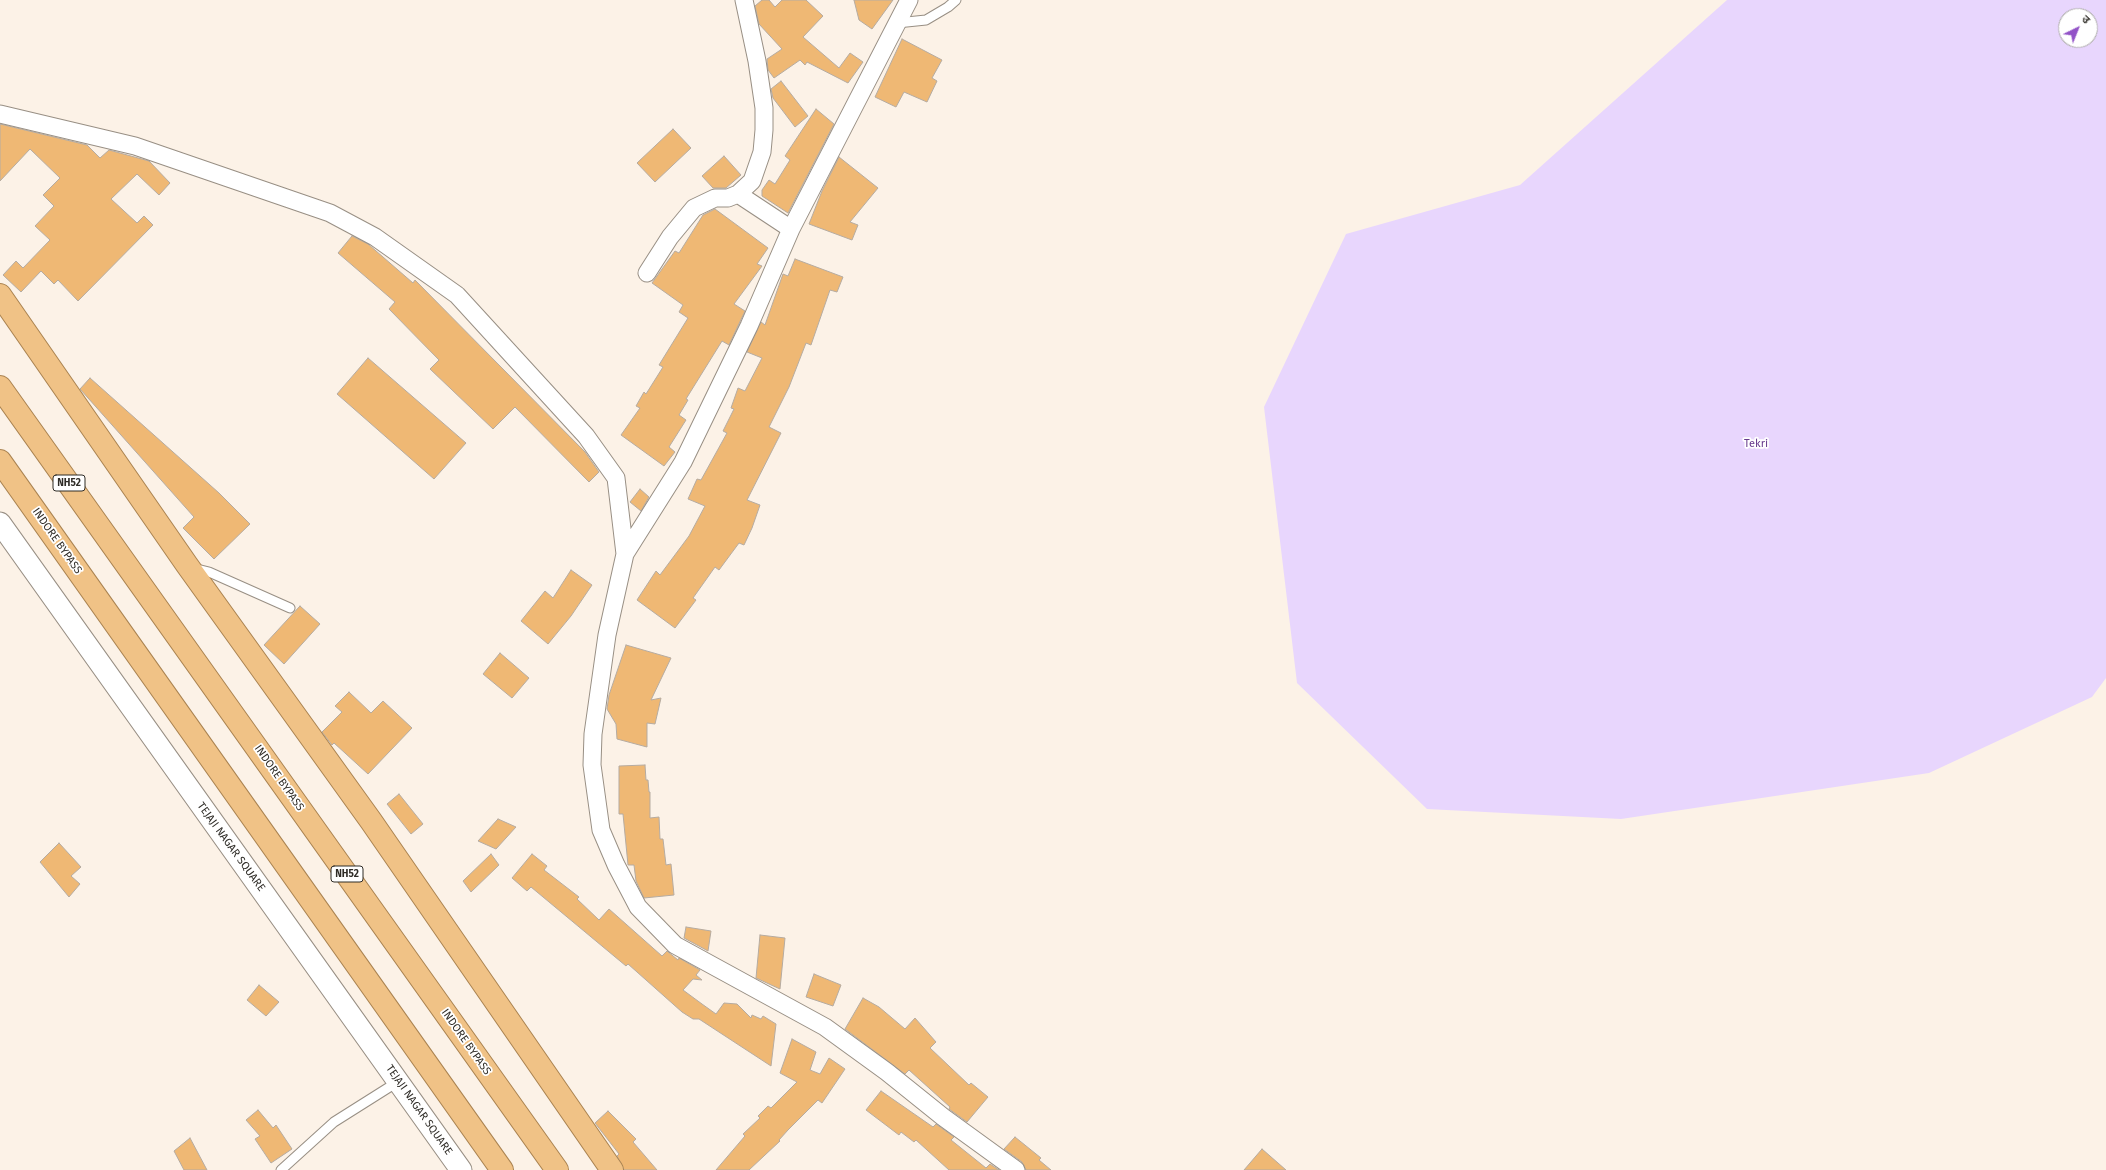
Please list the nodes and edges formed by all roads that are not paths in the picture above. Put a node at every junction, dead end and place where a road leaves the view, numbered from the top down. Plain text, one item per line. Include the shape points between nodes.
1 (744, 0) edge
2 (909, 0) edge
3 (956, 0) edge
4 (897, 23) junction
5 (0, 114) edge
6 (738, 194) junction
7 (791, 229) junction
8 (647, 273) dead end
9 (0, 295) edge
10 (0, 387) edge
11 (0, 461) edge
12 (0, 523) edge
13 (625, 554) junction
14 (187, 565) junction
15 (290, 608) dead end
16 (399, 1081) junction
17 (281, 1170) edge
18 (461, 1170) edge
19 (502, 1170) edge
20 (557, 1170) edge
21 (612, 1170) edge
22 (1016, 1170) edge

1 - 6 street via 757,61 764,108 764,130 762,152 752,181
2 - 4 street
3 - 4 lane via 926,20
4 - 7 street
5 - 13 street via 135,146 330,214 375,237 457,295 586,436 616,478
6 - 7 street
6 - 8 street via 728,198 715,198 694,208 670,237
7 - 13 street via 749,326 683,462
9 - 14 highway
10 - 20 highway, INDORE BYPASS / NH52
11 - 19 highway, INDORE BYPASS
12 - 16 street, TEJAJI NAGAR SQUARE
13 - 22 street via 607,634 593,734 592,765 601,830 638,907 675,945 825,1027
14 - 15 lane via 209,572
14 - 21 highway via 371,821
16 - 17 lane via 334,1122
16 - 18 street, TEJAJI NAGAR SQUARE

